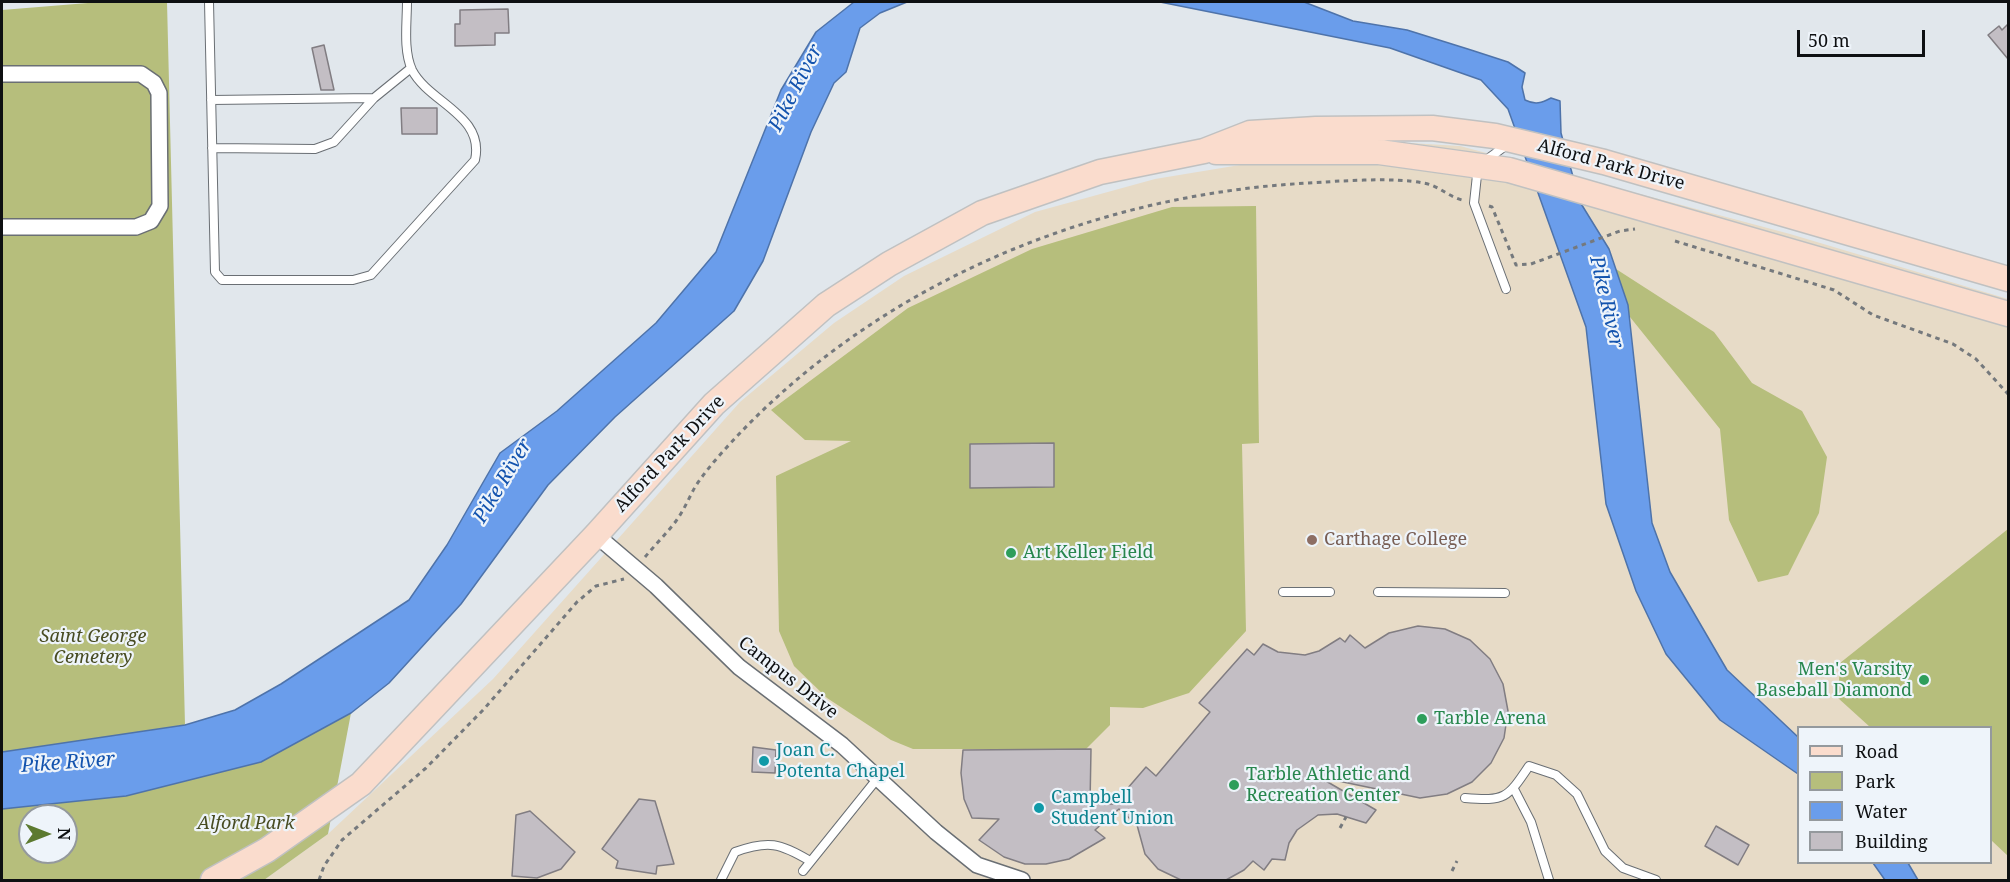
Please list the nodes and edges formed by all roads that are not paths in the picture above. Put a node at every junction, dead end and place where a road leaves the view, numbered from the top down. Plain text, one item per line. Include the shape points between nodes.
1 (209, 2) edge
2 (407, 2) edge
3 (411, 68) junction
4 (2, 74) edge
5 (374, 98) junction
6 (211, 100) junction
7 (1505, 138) junction
8 (212, 148) junction
9 (1204, 151) junction
10 (1478, 166) junction
11 (2, 227) edge
12 (2008, 279) edge
13 (1506, 289) dead end
14 (1971, 302) junction
15 (2008, 314) edge
16 (2008, 325) edge
17 (596, 535) junction
18 (1283, 592) dead end
19 (1330, 592) dead end
20 (1378, 592) dead end
21 (1505, 592) dead end
22 (877, 779) junction
23 (1514, 789) junction
24 (1466, 798) dead end
25 (810, 861) junction
26 (803, 872) dead end
27 (213, 880) edge
28 (721, 880) edge
29 (1022, 880) edge
30 (1549, 880) edge
31 (1656, 880) edge

1 - 6 lane
2 - 3 lane
3 - 5 lane
3 - 8 lane via 471,128 478,144 475,160 371,275 353,280 222,280 215,272
4 - 11 street via 141,74 149,78 159,93 160,206 151,221 136,227
5 - 6 lane
5 - 8 lane via 334,142 315,149
6 - 8 lane
7 - 9 main road, Alford Park Drive via 1432,128 1316,129 1250,133
7 - 10 lane
7 - 12 main road, Alford Park Drive via 1604,162
9 - 10 main road, Alford Park Drive via 1379,152
9 - 17 main road, Alford Park Drive via 1100,172 982,213 889,264 826,304 714,404
10 - 13 lane via 1474,203
10 - 14 main road, Alford Park Drive via 1509,170 1611,197
14 - 15 main road, Alford Park Drive
14 - 16 street
17 - 22 street, Campus Drive via 636,567 710,642 833,738
17 - 27 main road, Alford Park Drive via 361,784 267,850
18 - 19 lane
20 - 21 lane
22 - 25 lane
22 - 29 street, Campus Drive via 977,865
23 - 24 lane via 1499,800
23 - 30 lane via 1531,822
23 - 31 lane via 1529,766 1556,775 1577,794 1605,851 1623,868
25 - 26 lane
25 - 28 lane via 789,849 760,843 735,852

